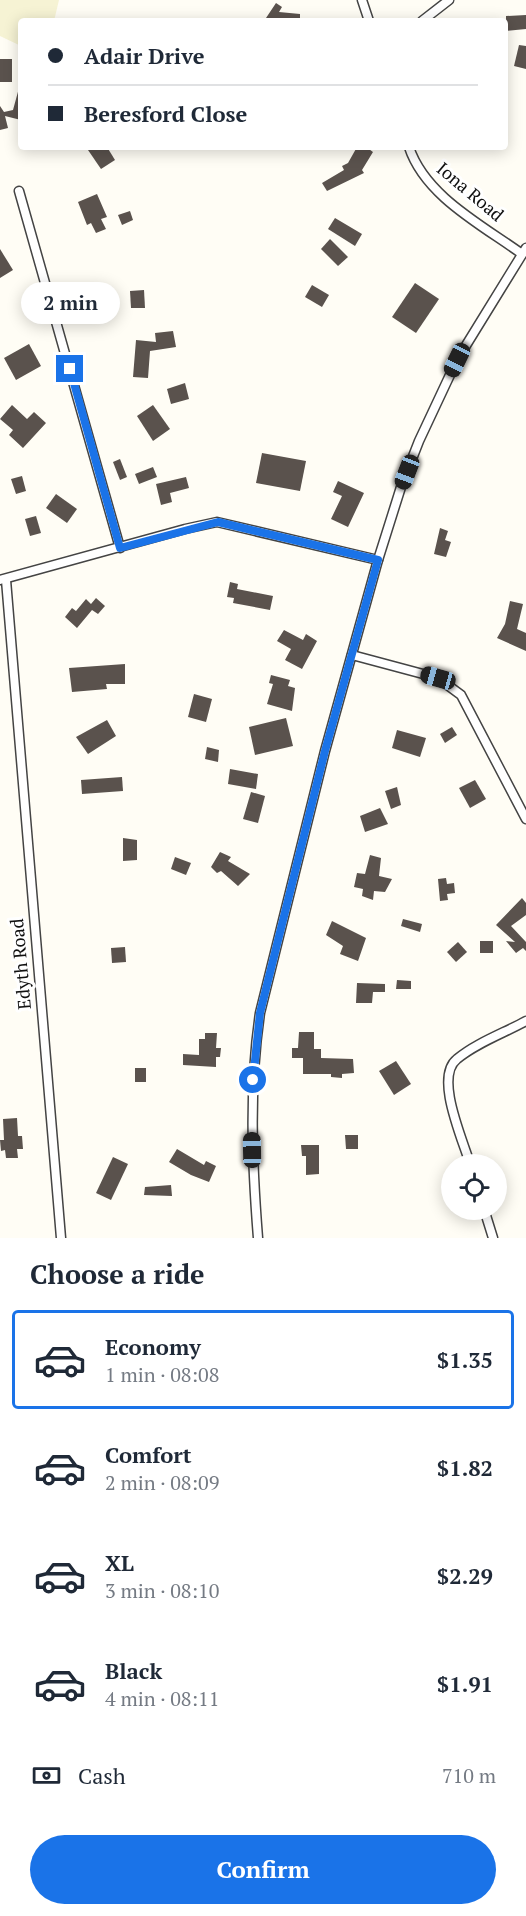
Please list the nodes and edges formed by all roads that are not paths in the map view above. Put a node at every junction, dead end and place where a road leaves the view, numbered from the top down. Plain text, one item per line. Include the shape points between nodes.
1 (362, 0) edge
2 (449, 0) edge
3 (368, 18) edge
4 (426, 18) edge
5 (410, 150) edge
6 (20, 191) dead end
7 (524, 251) edge
8 (120, 548) junction
9 (378, 560) junction
10 (3, 580) edge
11 (352, 655) junction
12 (526, 819) edge
13 (526, 1021) edge
14 (467, 1154) edge
15 (487, 1220) edge
16 (61, 1238) edge
17 (258, 1238) edge
18 (493, 1238) edge

1 - 3 street
2 - 4 street
5 - 7 street, Iona Road via 436,190
6 - 8 street
7 - 9 street via 457,360 419,441
8 - 9 street via 218,522
8 - 10 street
9 - 11 street
10 - 16 street, Edyth Road
11 - 12 street via 438,678 461,694
11 - 17 street via 260,1013 252,1104
13 - 14 street via 456,1059 448,1071 447,1089
15 - 18 street

